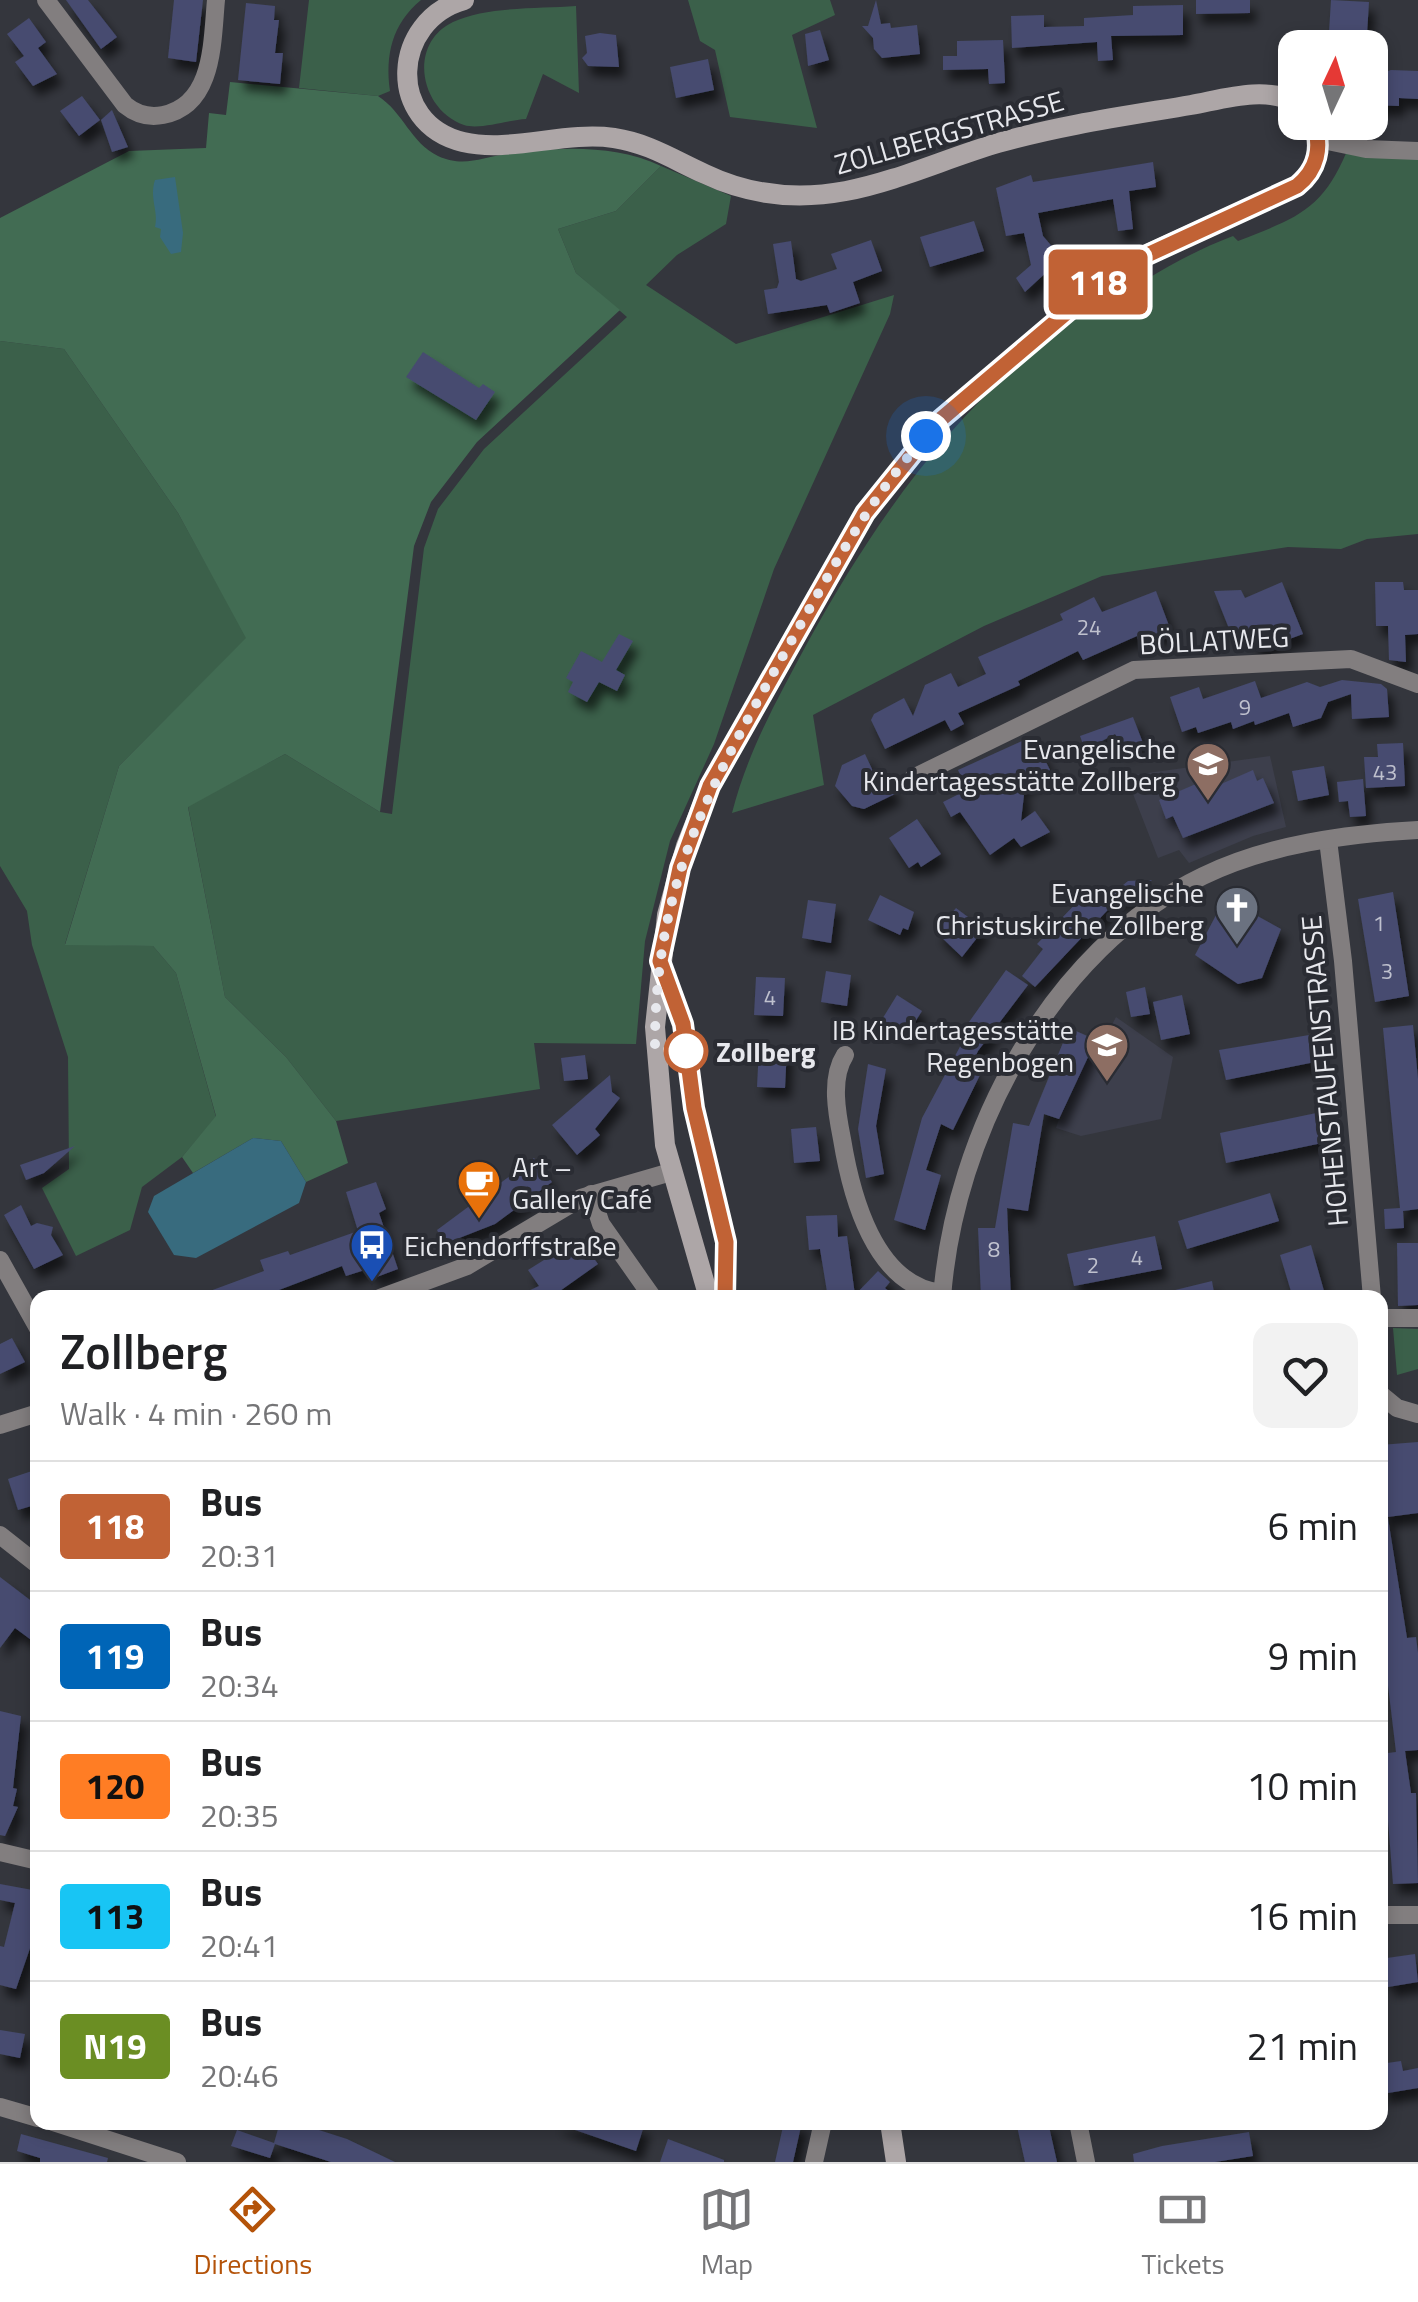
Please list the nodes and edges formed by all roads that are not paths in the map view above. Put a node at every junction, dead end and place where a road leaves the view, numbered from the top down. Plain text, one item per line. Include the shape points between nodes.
1 (46, 0) edge
2 (216, 0) edge
3 (464, 0) edge
4 (1278, 98) edge
5 (1316, 140) edge
6 (1341, 140) edge
7 (1418, 151) edge
8 (1418, 684) edge
9 (913, 778) dead end
10 (1418, 830) edge
11 (1328, 840) junction
12 (845, 1055) dead end
13 (671, 1172) junction
14 (591, 1194) junction
15 (0, 1260) edge
16 (402, 1290) edge
17 (647, 1290) edge
18 (707, 1290) edge
19 (929, 1290) edge
20 (943, 1290) edge
21 (1371, 1290) edge
22 (30, 1314) edge
23 (1388, 1318) edge
24 (1418, 1318) edge
25 (1388, 1401) edge
26 (1418, 1414) edge
27 (30, 1416) edge
28 (0, 1426) edge
29 (0, 1535) edge
30 (30, 1559) edge
31 (0, 1852) edge
32 (30, 1859) edge
33 (1388, 1915) edge
34 (1418, 1915) edge
35 (0, 2107) edge
36 (30, 2116) edge
37 (78, 2130) edge
38 (821, 2130) edge
39 (891, 2130) edge
40 (1080, 2130) edge
41 (177, 2162) edge
42 (814, 2162) edge
43 (896, 2162) edge
44 (1086, 2162) edge

1 - 2 street via 125,105 158,116 188,104 203,84
3 - 4 main road, ZOLLBERGSTRASSE via 429,18 407,55 412,98 439,132 482,144 618,138 730,184 774,194 863,187 1067,126 1258,94
5 - 13 main road via 1314,167 1297,186 1146,252 1094,285 940,420 865,513 710,786 680,868 655,1014
6 - 7 street via 1366,149
8 - 9 street, BÖLLATWEG via 1351,660 1134,670
10 - 11 street
11 - 20 street via 1253,856 1202,876 1134,921 1069,985 1018,1057 980,1132 954,1213
11 - 21 street, HOHENSTAUFENSTRASSE
12 - 19 street via 838,1115 860,1217 898,1269
13 - 14 street
13 - 18 main road
14 - 16 street via 467,1266
14 - 17 street via 601,1224
15 - 22 street
23 - 24 street
25 - 26 street
27 - 28 street
29 - 30 street
31 - 32 street
33 - 34 street
35 - 36 street
37 - 41 street
38 - 42 street
39 - 43 main road
40 - 44 street

